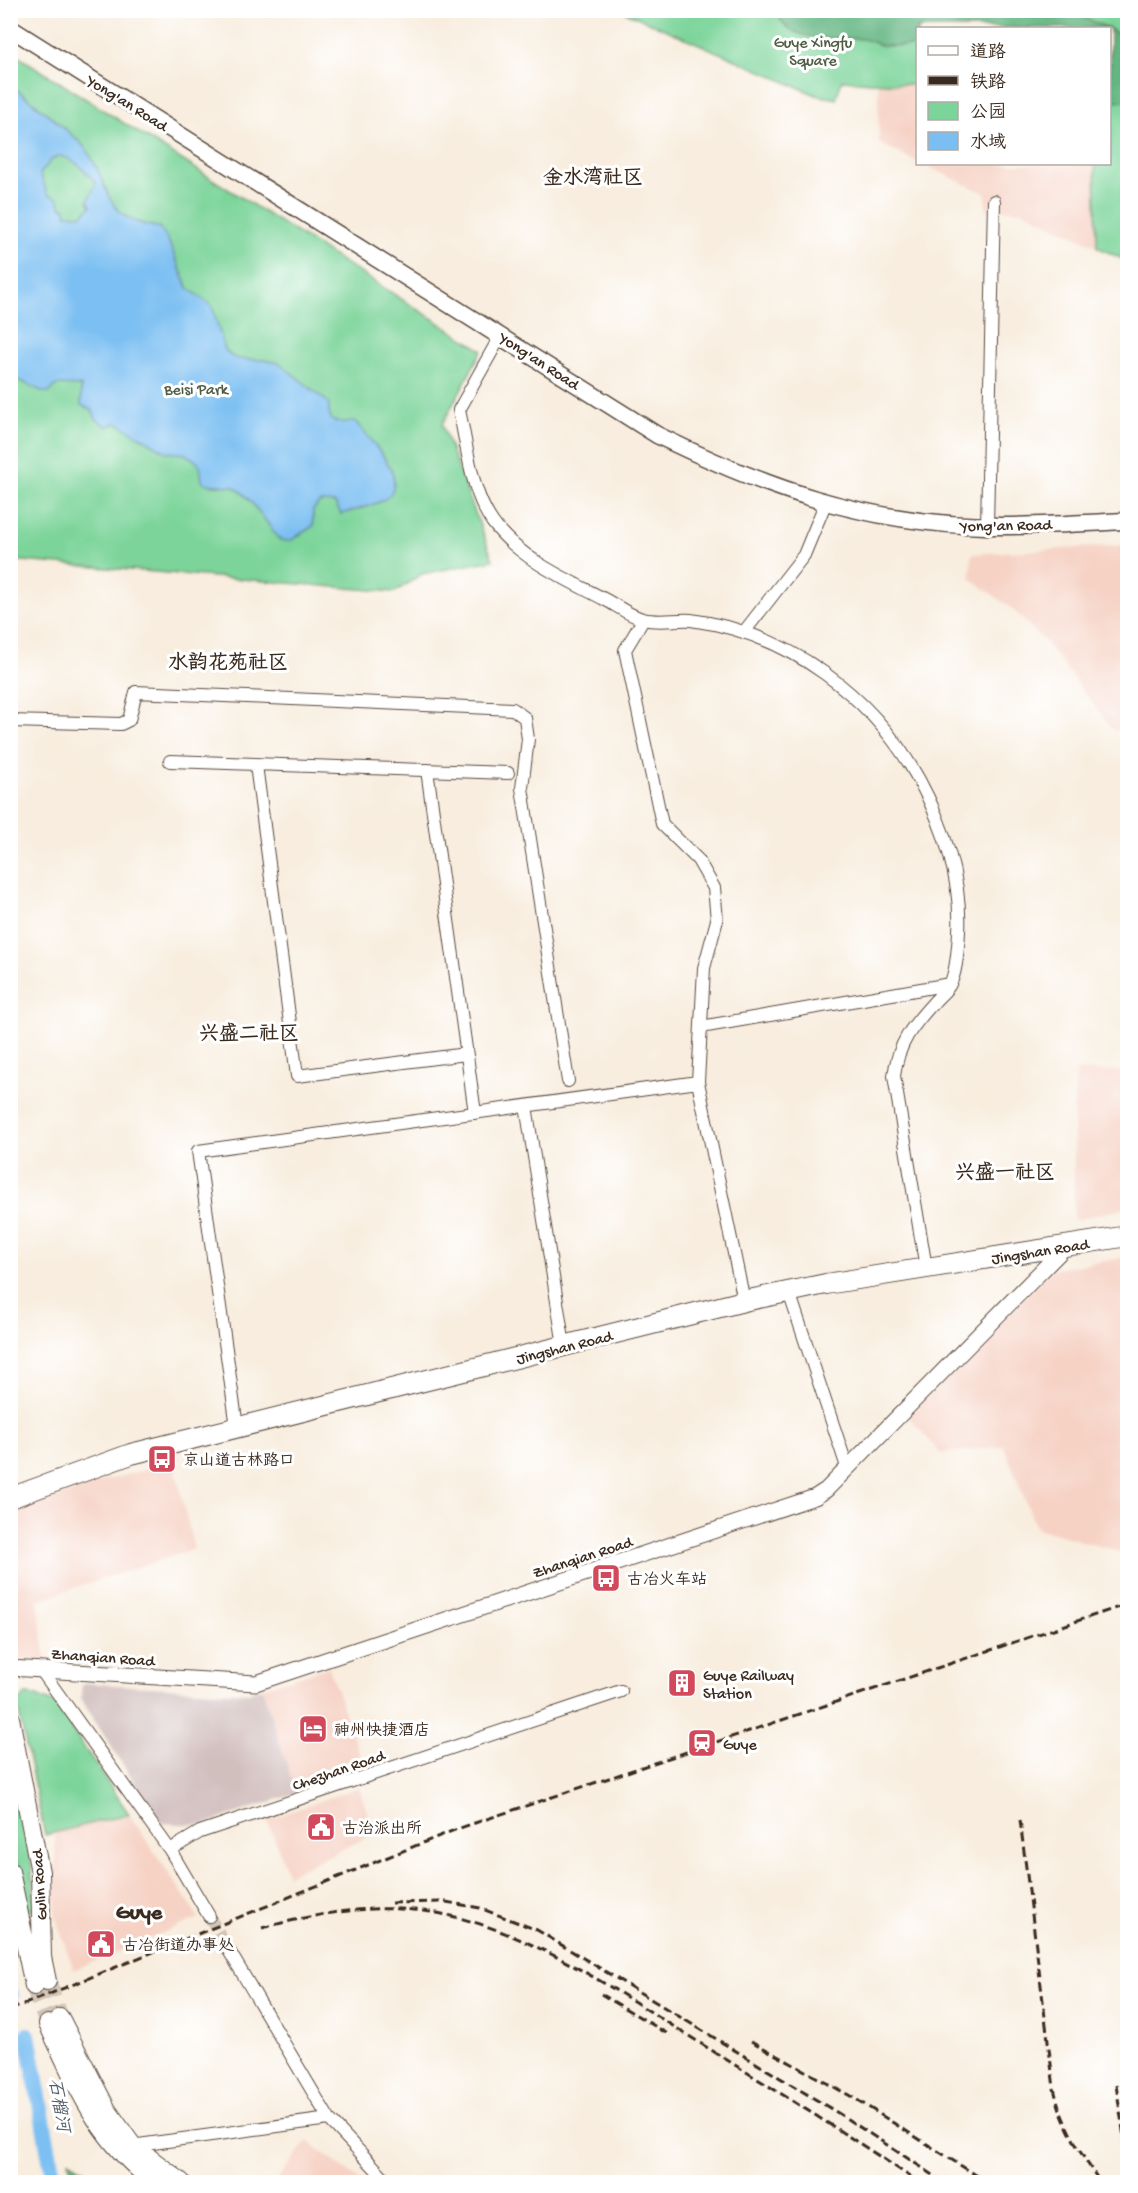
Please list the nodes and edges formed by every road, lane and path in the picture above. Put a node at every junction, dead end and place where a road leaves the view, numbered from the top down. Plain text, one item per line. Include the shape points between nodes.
1 (10, 28) edge
2 (994, 201) dead end
3 (501, 335) junction
4 (825, 504) junction
5 (1128, 521) edge
6 (987, 526) junction
7 (643, 620) junction
8 (744, 632) junction
9 (10, 721) edge
10 (170, 761) dead end
11 (256, 765) junction
12 (427, 771) junction
13 (508, 773) dead end
14 (951, 984) junction
15 (701, 1027) junction
16 (466, 1054) junction
17 (568, 1081) dead end
18 (698, 1082) junction
19 (526, 1106) junction
20 (475, 1113) junction
21 (1128, 1236) edge
22 (1066, 1245) junction
23 (927, 1268) junction
24 (789, 1292) junction
25 (744, 1301) junction
26 (564, 1346) junction
27 (237, 1427) junction
28 (847, 1467) junction
29 (10, 1498) edge
30 (10, 1668) edge
31 (41, 1670) junction
32 (621, 1691) dead end
33 (10, 1718) edge
34 (170, 1850) junction
35 (10, 1871) edge
36 (209, 1916) tunnel mouth
37 (228, 1948) tunnel mouth
38 (54, 2021) tunnel mouth
39 (329, 2119) junction
40 (124, 2147) junction
41 (154, 2182) edge
42 (181, 2182) edge
43 (388, 2182) edge

1 - 3 main road, Yong'an Road
2 - 6 street
3 - 4 main road, Yong'an Road via 657,435 725,468
3 - 7 street via 459,410 477,494 495,526 529,559
4 - 6 main road, Yong'an Road via 879,516
4 - 8 street via 804,555
5 - 6 main road, Yong'an Road
7 - 8 street via 690,620
7 - 15 street via 625,651 662,824 698,860 714,888 717,920 704,968
8 - 14 street via 801,656 842,685 904,753 933,809 956,889 959,931
9 - 17 street via 121,724 129,720 136,692 513,709 525,718 528,739 522,788
10 - 11 street
11 - 12 street
11 - 16 street via 297,1076
12 - 13 street
12 - 16 street
14 - 15 street
14 - 23 street via 907,1031 897,1054 894,1076
15 - 18 street
16 - 20 street
18 - 19 street
18 - 25 street
19 - 20 street
19 - 26 street
20 - 27 street via 198,1151
21 - 22 highway, Jingshan Road
22 - 23 highway, Jingshan Road
22 - 28 street, Zhanqian Road
23 - 24 highway, Jingshan Road
24 - 25 highway, Jingshan Road
24 - 28 street
25 - 26 highway, Jingshan Road
26 - 27 highway, Jingshan Road
27 - 29 highway, Jingshan Road via 131,1454
28 - 31 street, Zhanqian Road via 815,1497 256,1683
30 - 31 street, Zhanqian Road
31 - 34 street
32 - 34 street, Chezhan Road via 200,1833
33 - 35 main road, Gulin Road via 40,1872 41,1983
34 - 36 street
37 - 39 street
38 - 40 main road via 107,2110
39 - 40 street
39 - 43 street
40 - 41 main road via 128,2162
40 - 42 main road

